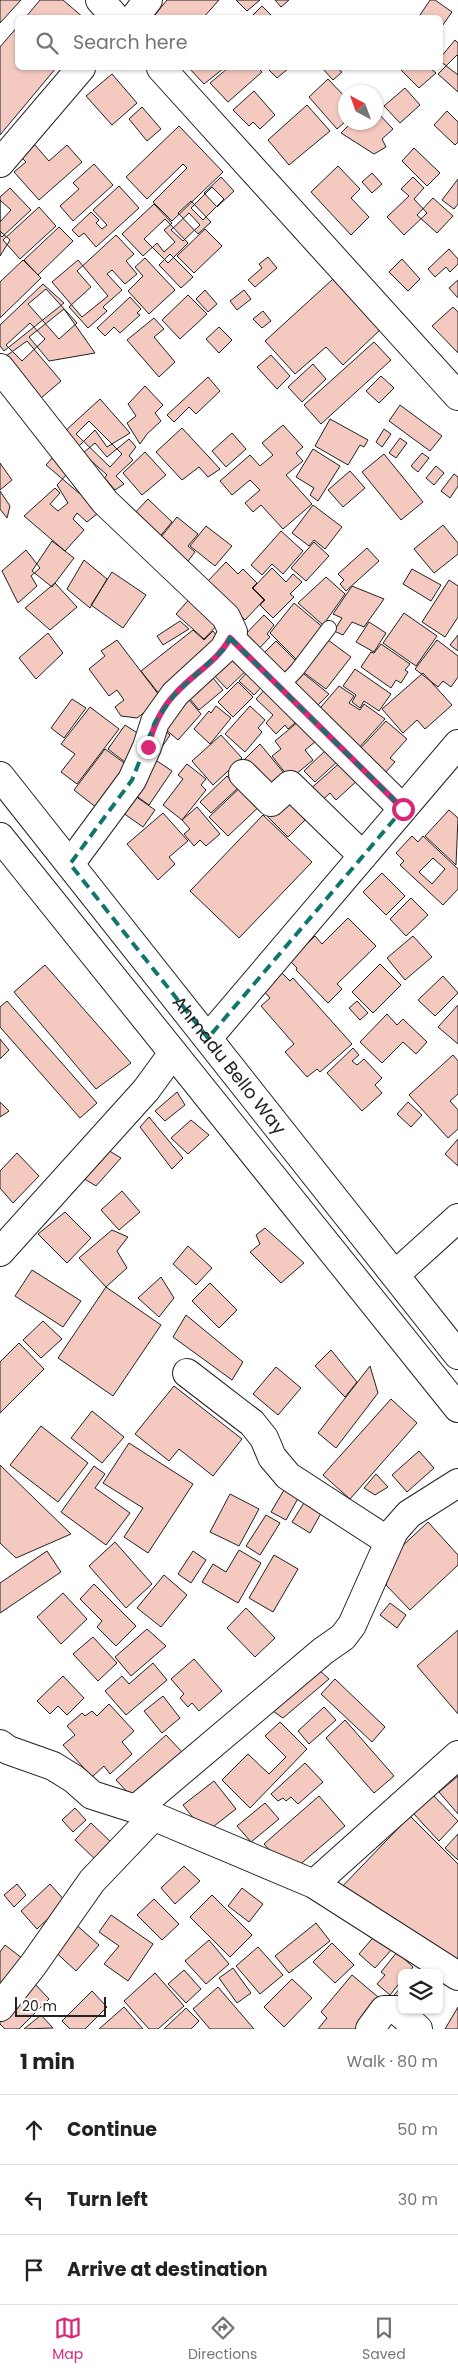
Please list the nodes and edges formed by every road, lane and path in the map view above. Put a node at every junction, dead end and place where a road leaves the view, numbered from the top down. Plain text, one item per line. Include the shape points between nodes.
1 (100, 0) edge
2 (148, 0) edge
3 (113, 15) edge
4 (136, 15) edge
5 (79, 70) edge
6 (163, 70) edge
7 (0, 163) edge
8 (0, 368) edge
9 (458, 396) edge
10 (329, 628) dead end
11 (230, 638) junction
12 (280, 688) junction
13 (458, 744) edge
14 (243, 774) dead end
15 (0, 776) edge
16 (403, 809) junction
17 (0, 837) edge
18 (363, 856) junction
19 (70, 864) junction
20 (208, 1038) junction
21 (173, 1052) junction
22 (458, 1218) edge
23 (0, 1252) edge
24 (396, 1274) junction
25 (458, 1355) edge
26 (187, 1373) dead end
27 (458, 1408) edge
28 (458, 1482) edge
29 (388, 1542) junction
30 (0, 1744) edge
31 (458, 1755) edge
32 (144, 1814) junction
33 (314, 1884) junction
34 (458, 1976) edge
35 (0, 2007) edge
36 (370, 2029) edge
37 (418, 2029) edge

1 - 3 main road
2 - 4 main road
5 - 7 main road
6 - 9 main road
8 - 11 main road via 105,502 226,617 233,632
10 - 12 lane
11 - 12 main road
11 - 19 main road via 224,649 175,694 155,722 148,747 132,780
12 - 16 main road
13 - 16 main road
14 - 18 main road via 271,802 290,784
15 - 19 main road, Ahmadu Bello Way
16 - 18 main road
17 - 21 main road, Ahmadu Bello Way
18 - 20 main road
19 - 20 main road, Ahmadu Bello Way
20 - 24 main road, Ahmadu Bello Way
21 - 23 main road via 146,1090
21 - 27 main road, Ahmadu Bello Way
22 - 24 main road
24 - 25 main road, Ahmadu Bello Way
26 - 29 main road via 252,1423 288,1476
28 - 29 main road via 409,1514
29 - 32 main road via 352,1625 343,1637 323,1651
30 - 32 main road via 53,1766 92,1795
31 - 33 main road
32 - 33 main road
32 - 35 main road
33 - 34 main road
36 - 37 main road via 384,2010 397,2010

